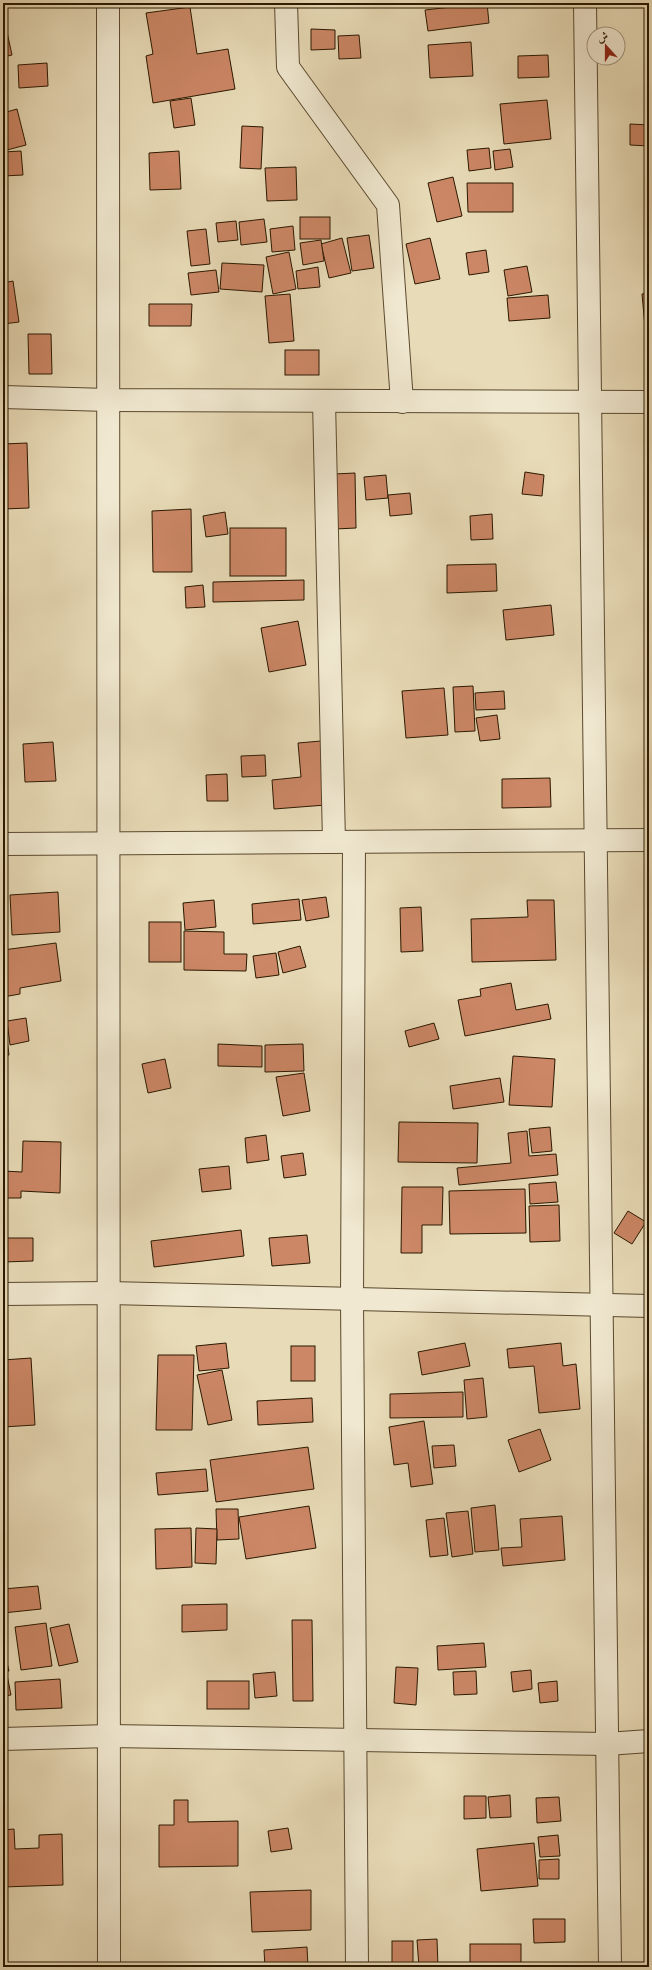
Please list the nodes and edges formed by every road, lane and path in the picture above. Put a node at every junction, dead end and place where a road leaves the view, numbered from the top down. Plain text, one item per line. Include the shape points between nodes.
1 (108, 3) edge
2 (286, 3) edge
3 (585, 3) edge
4 (3, 397) edge
5 (108, 400) junction
6 (324, 401) junction
7 (402, 402) junction
8 (649, 402) edge
9 (591, 403) junction
10 (596, 840) junction
11 (649, 840) edge
12 (344, 842) junction
13 (108, 843) junction
14 (3, 844) edge
15 (109, 1293) junction
16 (3, 1294) edge
17 (352, 1300) junction
18 (602, 1306) junction
19 (649, 1306) edge
20 (109, 1736) junction
21 (3, 1739) edge
22 (356, 1740) junction
23 (649, 1740) edge
24 (608, 1744) junction
25 (109, 1967) edge
26 (357, 1967) edge
27 (610, 1967) edge

1 - 5 street
2 - 7 street via 288,67 388,205
3 - 9 street
4 - 5 street
5 - 6 street
5 - 13 street
6 - 7 street
6 - 12 street
7 - 9 street
8 - 9 street
9 - 10 street
10 - 11 street
10 - 12 street
10 - 18 street
12 - 13 street
12 - 17 street
13 - 14 street
13 - 15 street
15 - 16 street
15 - 17 street
15 - 20 street
17 - 18 street
17 - 22 street
18 - 19 street
18 - 24 street
20 - 21 street
20 - 22 street
20 - 25 street
22 - 24 street
22 - 26 street
23 - 24 street
24 - 27 street

